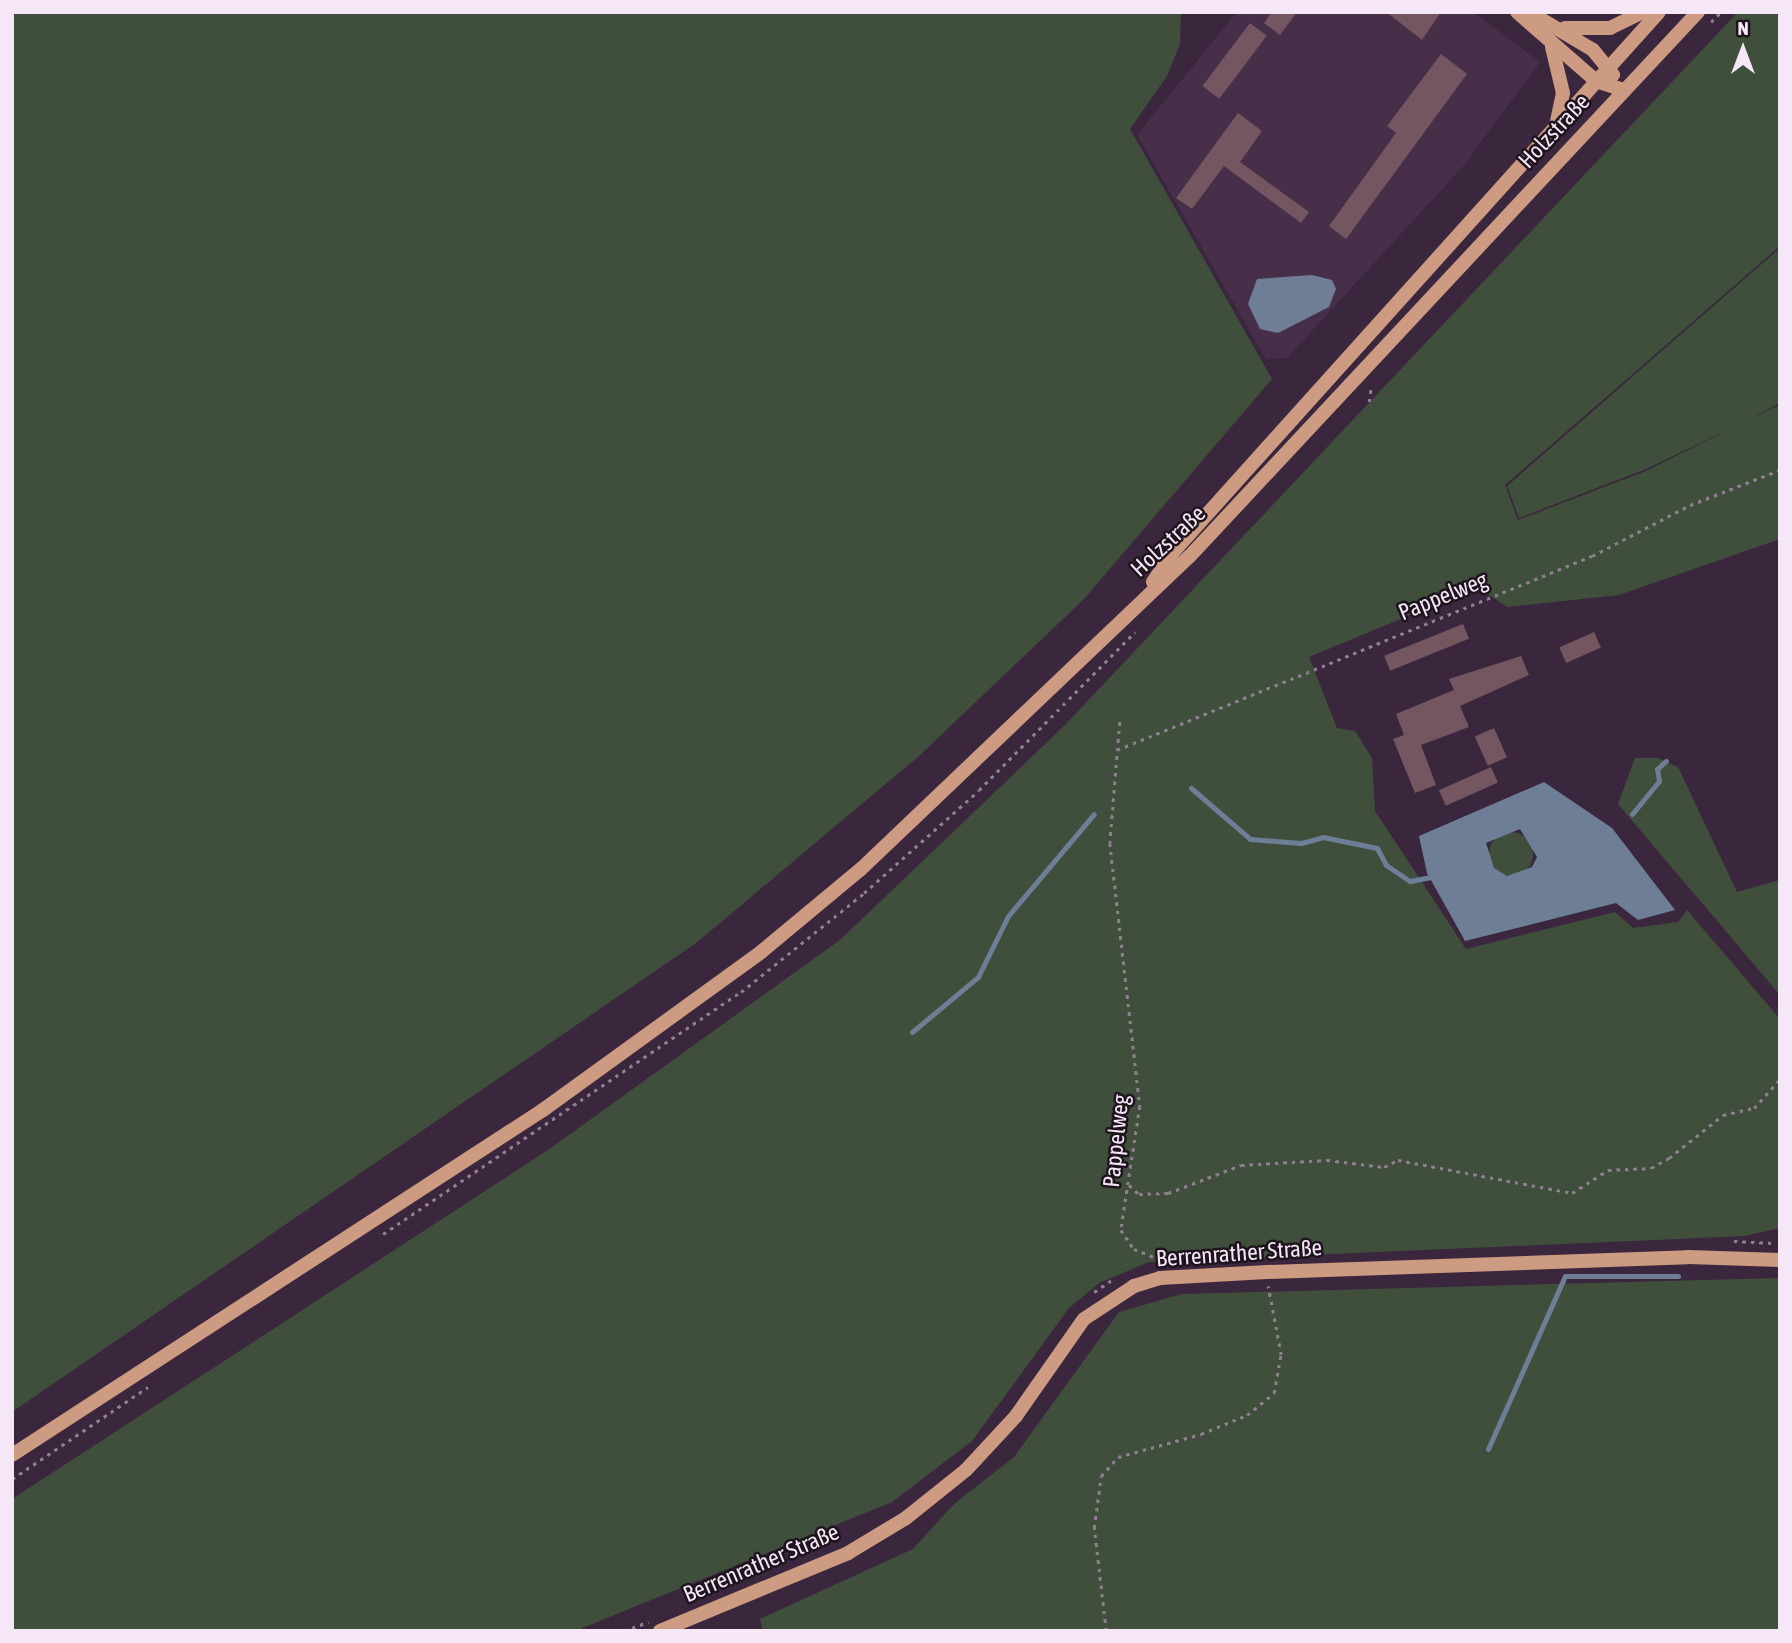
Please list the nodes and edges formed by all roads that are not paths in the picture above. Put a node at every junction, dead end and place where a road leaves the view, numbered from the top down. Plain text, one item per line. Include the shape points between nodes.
1 (1517, 12) edge
2 (1529, 12) edge
3 (1643, 12) edge
4 (1659, 12) edge
5 (1698, 12) edge
6 (1554, 25) junction
7 (1551, 46) junction
8 (1608, 68) junction
9 (1596, 81) junction
10 (1623, 90) junction
11 (1556, 128) junction
12 (1142, 597) junction
13 (1780, 1260) edge
14 (12, 1455) edge
15 (655, 1626) edge

1 - 7 main road
2 - 6 main road
3 - 6 main road via 1610,29
4 - 8 main road, Holzstraße
5 - 10 main road, Holzstraße
6 - 8 main road
7 - 9 main road
7 - 11 main road via 1563,93
8 - 9 main road, Holzstraße
8 - 10 main road
9 - 10 main road
9 - 11 main road, Holzstraße
10 - 12 main road, Holzstraße via 1189,557
11 - 12 main road, Holzstraße via 1174,551
12 - 14 main road via 945,796 761,952 543,1110
13 - 15 main road, Berrenrather Straße via 1688,1256 1160,1278 1106,1300 1084,1320 1016,1416 975,1461 906,1518 848,1553

